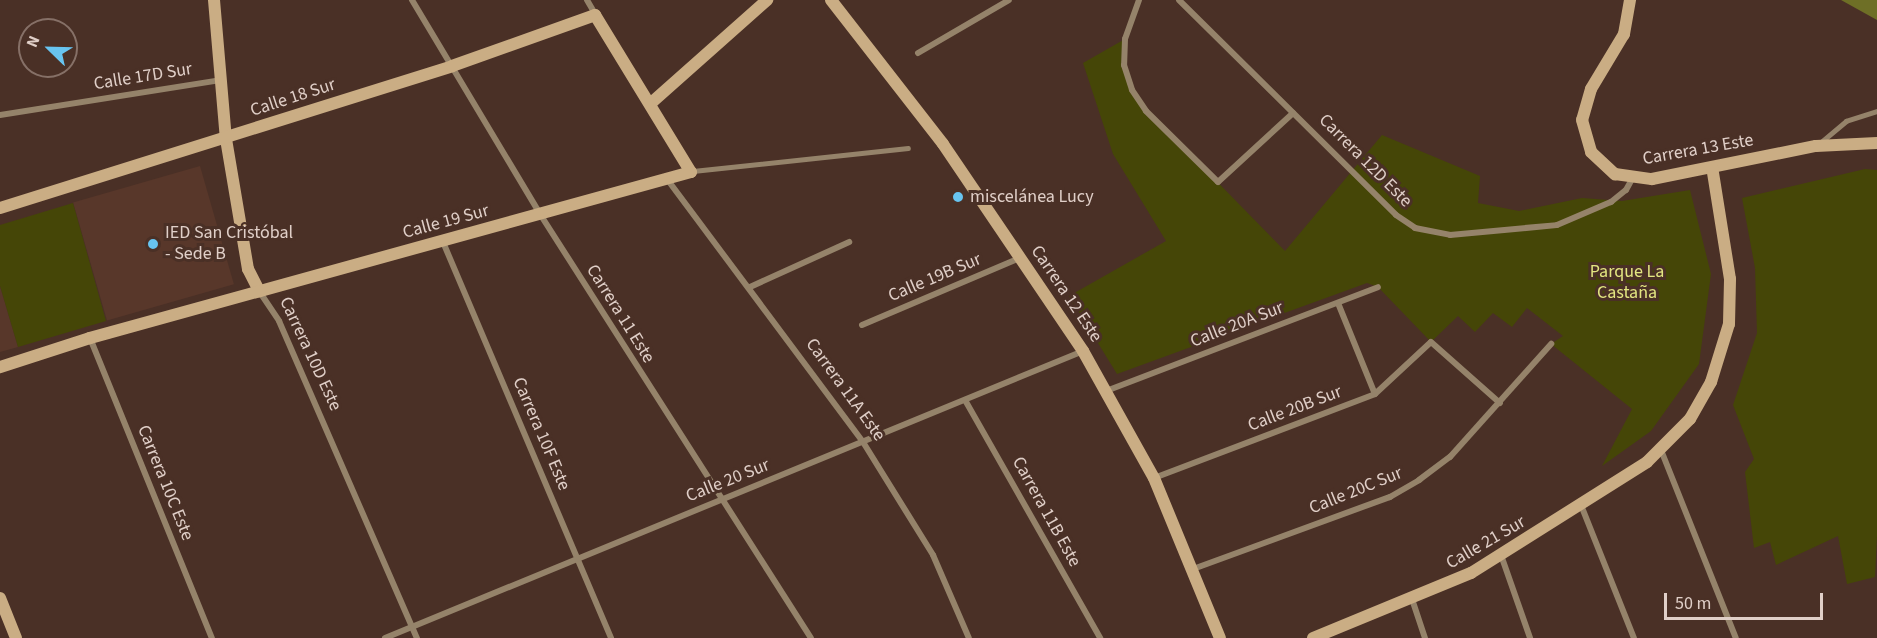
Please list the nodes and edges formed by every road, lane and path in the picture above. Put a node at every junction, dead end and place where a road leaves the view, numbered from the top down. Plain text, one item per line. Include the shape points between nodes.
1 (214, 0) edge
2 (412, 0) edge
3 (587, 0) edge
4 (767, 0) edge
5 (831, 0) edge
6 (1009, 0) edge
7 (1139, 0) edge
8 (1179, 0) edge
9 (1630, 0) edge
10 (595, 15) junction
11 (918, 53) dead end
12 (452, 66) junction
13 (220, 80) junction
14 (650, 104) junction
15 (1877, 111) edge
16 (1293, 112) junction
17 (0, 115) edge
18 (226, 139) junction
19 (1877, 143) edge
20 (1816, 146) junction
21 (908, 148) dead end
22 (1712, 167) junction
23 (692, 172) junction
24 (667, 179) junction
25 (1632, 179) junction
26 (0, 208) edge
27 (540, 214) junction
28 (443, 242) junction
29 (849, 242) dead end
30 (1020, 258) junction
31 (750, 287) junction
32 (1378, 287) dead end
33 (259, 291) junction
34 (1338, 303) junction
35 (862, 325) dead end
36 (90, 338) junction
37 (1551, 344) dead end
38 (1083, 351) junction
39 (0, 368) edge
40 (1106, 391) junction
41 (1375, 394) junction
42 (965, 400) junction
43 (1500, 403) junction
44 (863, 442) junction
45 (1661, 450) junction
46 (1154, 478) junction
47 (720, 501) junction
48 (1581, 505) junction
49 (1501, 555) junction
50 (578, 560) junction
51 (1193, 568) junction
52 (0, 598) edge
53 (1412, 599) junction
54 (412, 627) junction
55 (1329, 635) edge
56 (16, 638) edge
57 (212, 638) edge
58 (385, 638) edge
59 (417, 638) edge
60 (611, 638) edge
61 (812, 638) edge
62 (969, 638) edge
63 (1100, 638) edge
64 (1220, 638) edge
65 (1313, 638) edge
66 (1425, 638) edge
67 (1530, 638) edge
68 (1634, 638) edge
69 (1736, 638) edge

1 - 13 street, Carrera 10D Este
2 - 12 street, Carrera 11 Este
3 - 10 street
4 - 14 street
5 - 30 street, Carrera 12 Este via 943,144
6 - 11 street
7 - 16 street via 1125,39 1124,65 1132,90 1146,111 1218,182
8 - 16 street, Carrera 12D Este
9 - 25 street, Carrera 13 Este via 1624,34 1591,89 1582,120 1586,142 1598,162 1615,174
10 - 12 street, Calle 18 Sur
10 - 14 street
12 - 18 street, Calle 18 Sur
12 - 27 street, Carrera 11 Este
13 - 17 street, Calle 17D Sur
13 - 18 street, Carrera 10D Este
14 - 23 street
15 - 20 lane via 1846,121
16 - 25 street, Carrera 12D Este via 1396,215 1415,228 1438,235 1557,225 1611,202
18 - 26 street, Calle 18 Sur
18 - 33 street, Carrera 10D Este via 248,269
19 - 20 street, Carrera 13 Este
20 - 22 street, Carrera 13 Este
21 - 23 lane, Calle 19 Sur
22 - 25 street, Carrera 13 Este
22 - 45 street, Calle 21 Sur via 1730,279 1729,324 1719,362 1701,401
23 - 24 street, Calle 19 Sur
24 - 27 street, Calle 19 Sur
24 - 31 street, Carrera 11A Este
27 - 28 street, Calle 19 Sur
27 - 47 street, Carrera 11 Este
28 - 33 street, Calle 19 Sur
28 - 50 street, Carrera 10F Este
29 - 31 street
30 - 35 street, Calle 19B Sur
30 - 38 street, Carrera 12 Este
31 - 44 street, Carrera 11A Este
32 - 34 street, Calle 20A Sur
33 - 36 street, Calle 19 Sur
33 - 54 street, Carrera 10D Este via 279,321
34 - 40 street, Calle 20A Sur
34 - 41 street
36 - 39 street, Calle 19 Sur
36 - 57 street, Carrera 10C Este
37 - 43 street, Calle 20C Sur
38 - 40 street, Carrera 12 Este
38 - 42 street, Calle 20 Sur
40 - 46 street, Carrera 12 Este
41 - 43 street, Calle 20B Sur via 1431,342
41 - 46 street, Calle 20B Sur
42 - 44 street, Calle 20 Sur
42 - 63 street, Carrera 11B Este
43 - 51 street, Calle 20C Sur via 1450,457 1405,489
44 - 47 street, Calle 20 Sur
44 - 62 street, Carrera 11A Este via 933,555
45 - 48 street, Calle 21 Sur
45 - 69 street
46 - 51 street, Carrera 12 Este
47 - 50 street, Calle 20 Sur
47 - 61 street, Carrera 11 Este
48 - 49 street, Calle 21 Sur
48 - 68 street
49 - 53 street, Calle 21 Sur via 1448,585
49 - 67 street
50 - 54 street, Calle 20 Sur
50 - 60 street, Carrera 10F Este
51 - 64 street, Carrera 12 Este
52 - 56 street
53 - 55 street, Calle 21 Sur
53 - 66 street
54 - 58 street, Calle 20 Sur
54 - 59 street, Carrera 10D Este
55 - 65 street, Calle 21 Sur

